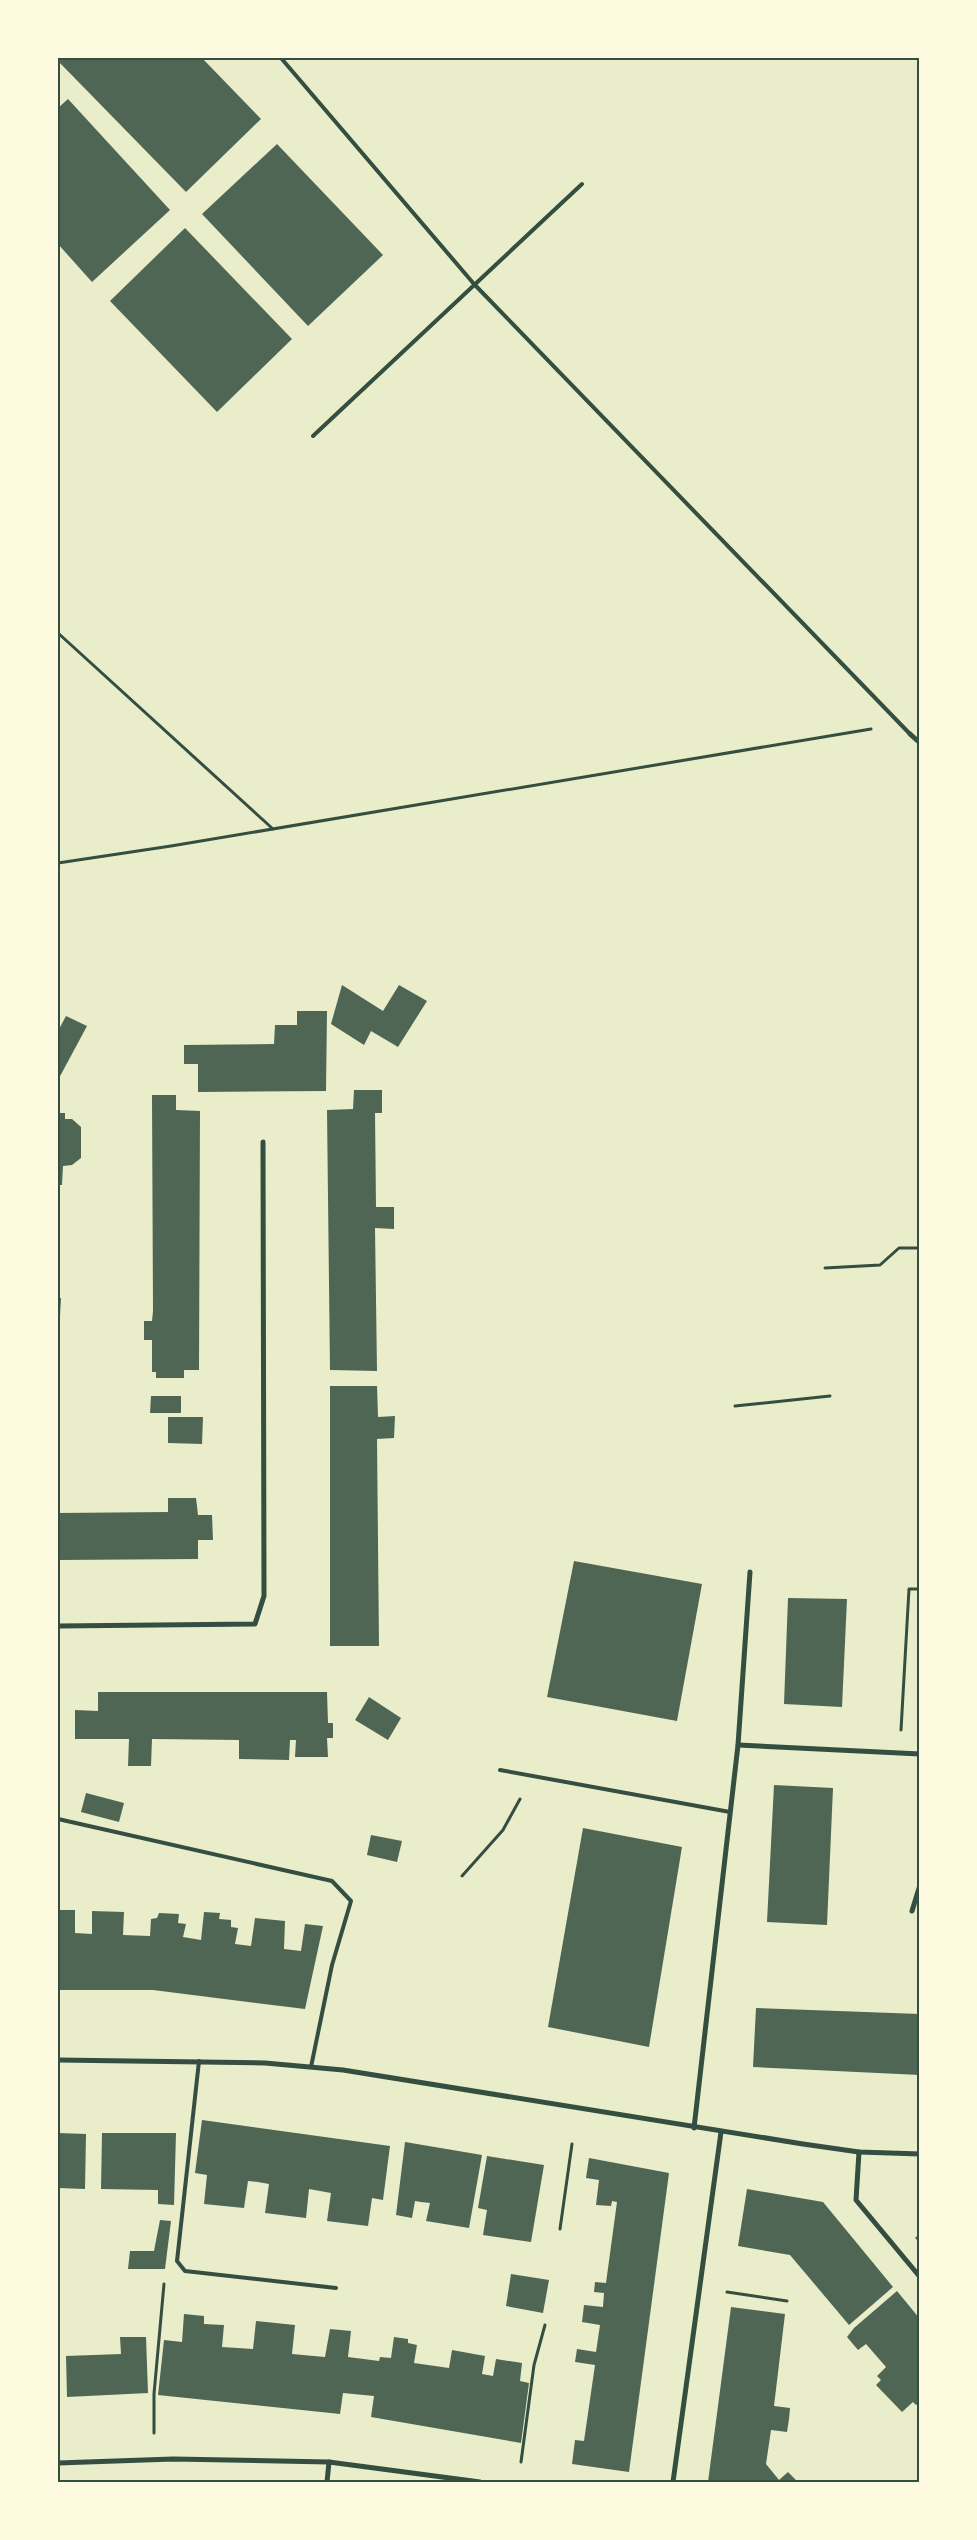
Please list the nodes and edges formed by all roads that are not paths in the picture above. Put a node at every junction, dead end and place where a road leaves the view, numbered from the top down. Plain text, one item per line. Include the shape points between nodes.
1 (281, 58) edge
2 (582, 184) dead end
3 (474, 284) junction
4 (313, 436) dead end
5 (910, 734) joint
6 (920, 742) edge
7 (263, 1142) dead end
8 (750, 1572) dead end
9 (58, 1626) edge
10 (738, 1745) junction
11 (920, 1754) edge
12 (500, 1770) dead end
13 (730, 1812) junction
14 (58, 1819) edge
15 (920, 1885) edge
16 (912, 1911) dead end
17 (58, 2060) edge
18 (199, 2061) junction
19 (311, 2067) junction
20 (694, 2128) junction
21 (721, 2132) junction
22 (859, 2152) junction
23 (920, 2154) edge
24 (920, 2277) edge
25 (336, 2288) dead end
26 (330, 2462) junction
27 (58, 2463) edge
28 (327, 2482) edge
29 (480, 2482) edge
30 (673, 2482) edge

1 - 3 lane
2 - 3 lane
3 - 4 lane
3 - 5 lane
5 - 6 street
7 - 9 street via 264,1596 255,1624
8 - 10 street
10 - 11 street
10 - 13 street
12 - 13 lane
13 - 20 street
14 - 19 lane via 332,1881 351,1901 332,1964
15 - 16 street
17 - 18 street
18 - 19 street
18 - 25 lane via 177,2261 185,2271
19 - 20 street
20 - 21 street
21 - 22 street
21 - 30 street
22 - 23 street
22 - 24 street via 856,2200
26 - 27 street via 173,2459
26 - 28 street
26 - 29 street

